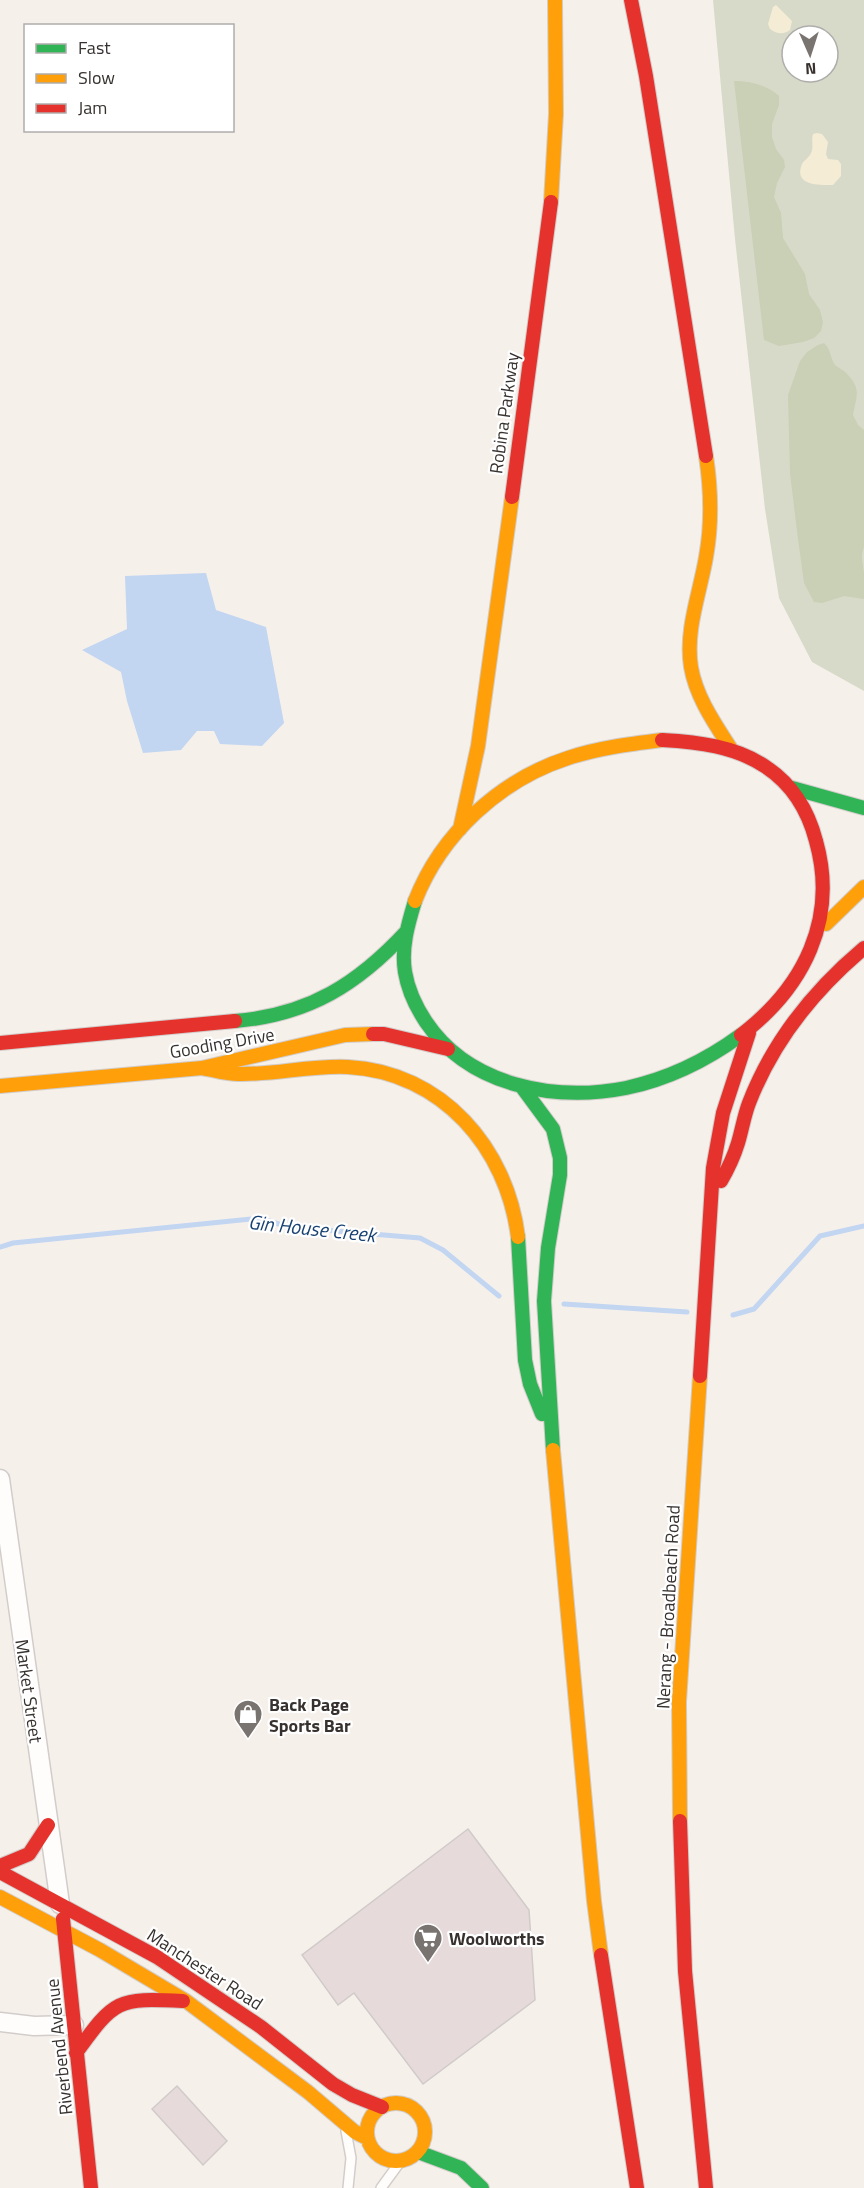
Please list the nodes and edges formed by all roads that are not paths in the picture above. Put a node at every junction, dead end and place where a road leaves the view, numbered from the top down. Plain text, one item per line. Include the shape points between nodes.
1 (555, 0) edge
2 (631, 0) edge
3 (731, 749) junction
4 (792, 788) junction
5 (864, 808) edge
6 (460, 828) junction
7 (864, 887) edge
8 (826, 924) junction
9 (407, 931) junction
10 (864, 948) edge
11 (749, 1033) junction
12 (0, 1043) edge
13 (448, 1049) junction
14 (202, 1068) junction
15 (0, 1086) edge
16 (522, 1087) junction
17 (710, 1205) junction
18 (552, 1440) junction
19 (0, 1479) edge
20 (48, 1825) junction
21 (0, 1866) edge
22 (0, 1872) edge
23 (0, 1897) edge
24 (60, 1904) junction
25 (64, 1931) junction
26 (186, 2001) junction
27 (0, 2022) edge
28 (74, 2025) junction
29 (76, 2052) junction
30 (382, 2107) junction
31 (344, 2123) junction
32 (368, 2138) junction
33 (418, 2152) junction
34 (400, 2162) junction
35 (91, 2188) edge
36 (348, 2188) edge
37 (381, 2188) edge
38 (482, 2188) edge
39 (637, 2188) edge
40 (706, 2188) edge

1 - 6 main road, Robina Parkway via 556,103 550,213 478,746
2 - 3 main road via 708,471 708,543 690,631 691,667 708,712
3 - 4 main road via 762,764
3 - 6 main road via 662,740 601,748 532,774
4 - 5 main road
4 - 8 main road via 812,821 825,858 829,899
6 - 9 main road via 424,877
7 - 8 main road
8 - 11 main road via 813,959 801,977 775,1010
9 - 12 main road, Gooding Drive via 354,982 323,1000 289,1012 251,1020
9 - 13 main road via 404,961 413,999
10 - 17 main road via 816,993 782,1039 757,1085 735,1152
11 - 16 main road via 689,1069 636,1086 580,1092
11 - 17 main road, Nerang - Broadbeach Road via 722,1115
13 - 14 main road, Gooding Drive via 384,1034 345,1035
13 - 16 main road via 476,1070
14 - 15 main road, Gooding Drive
14 - 18 main road via 238,1074 346,1066 382,1072 442,1100 472,1127 497,1164 511,1201 528,1379
16 - 18 main road via 553,1129 560,1158 544,1301
17 - 40 main road, Nerang - Broadbeach Road via 678,1761 685,1971
18 - 39 main road via 594,1901
19 - 20 street, Market Street
20 - 21 main road via 29,1854
20 - 24 street, Market Street
22 - 24 main road, Manchester Road
23 - 25 main road, Manchester Road
24 - 25 main road, Riverbend Avenue
24 - 30 main road, Manchester Road via 201,1986 333,2084
25 - 26 main road, Manchester Road
25 - 28 main road, Riverbend Avenue
26 - 29 main road via 143,1998 120,2002 101,2019
26 - 31 main road, Manchester Road
27 - 28 street
28 - 29 main road, Riverbend Avenue
29 - 35 main road, Riverbend Avenue
30 - 32 main road via 370,2120
30 - 33 main road via 400,2103 417,2111 426,2136
31 - 32 main road, Manchester Road
31 - 36 lane via 351,2158
32 - 34 main road via 370,2146 383,2158
33 - 34 main road
33 - 38 main road via 465,2169
34 - 37 lane

